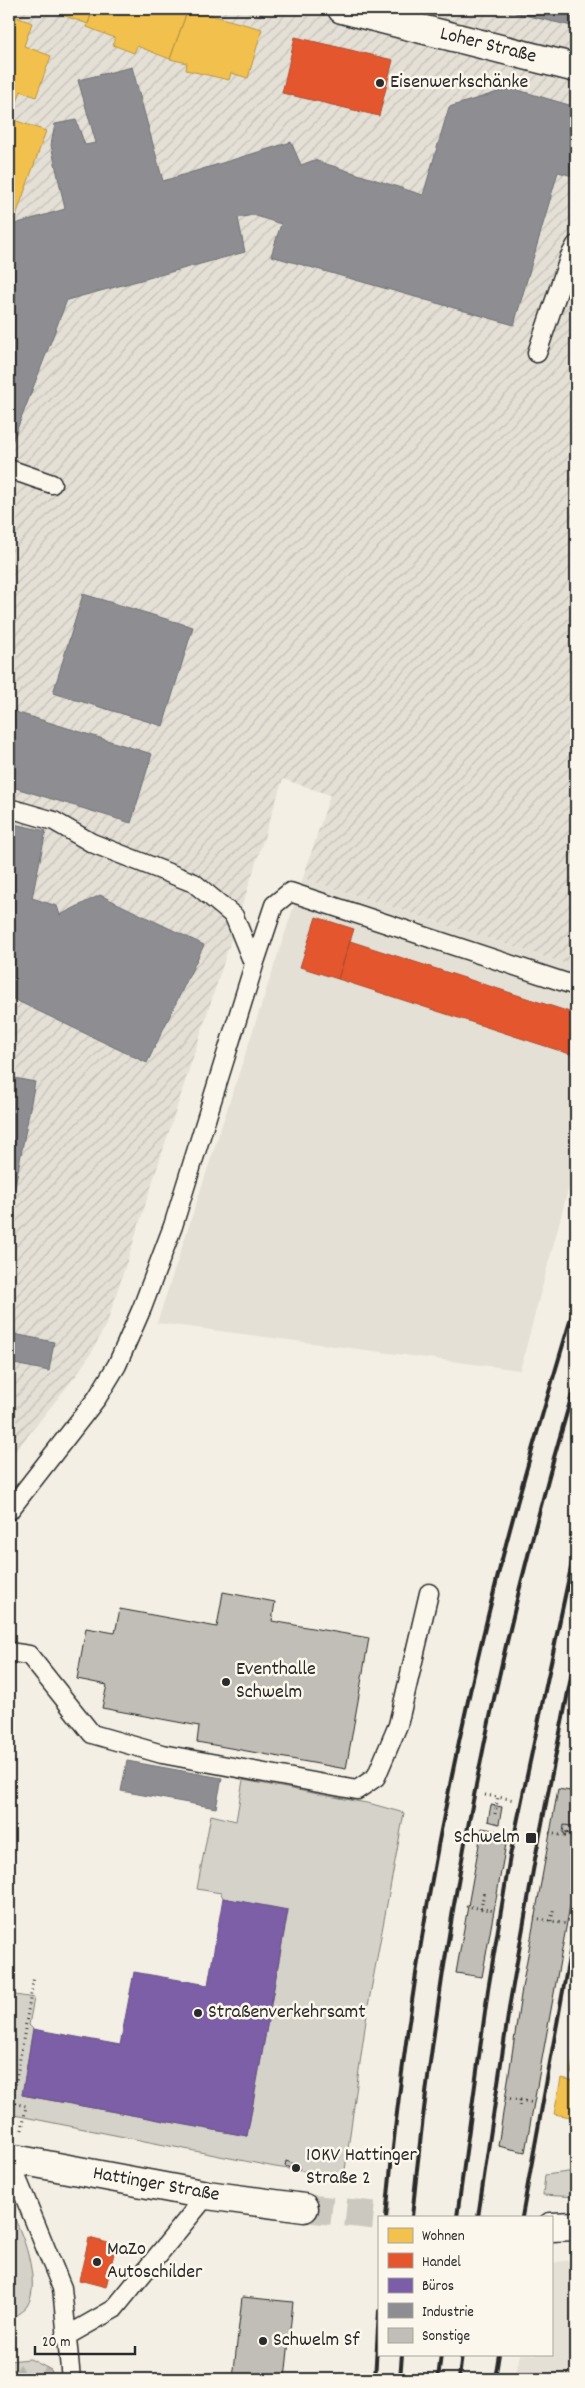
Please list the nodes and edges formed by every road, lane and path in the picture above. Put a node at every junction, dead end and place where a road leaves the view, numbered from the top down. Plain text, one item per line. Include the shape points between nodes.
1 (369, 12) edge
2 (576, 68) edge
3 (576, 245) edge
4 (538, 353) dead end
5 (9, 469) edge
6 (52, 484) dead end
7 (9, 808) edge
8 (254, 965) junction
9 (576, 986) edge
10 (9, 1510) edge
11 (429, 1593) dead end
12 (9, 1652) edge
13 (486, 1795) dead end
14 (498, 1798) junction
15 (515, 1800) dead end
16 (495, 1814) dead end
17 (568, 1829) dead end
18 (549, 1834) dead end
19 (565, 1836) junction
20 (576, 1838) edge
21 (484, 1892) dead end
22 (466, 1906) dead end
23 (554, 1907) dead end
24 (481, 1909) junction
25 (495, 1911) dead end
26 (534, 1918) dead end
27 (551, 1921) junction
28 (567, 1924) dead end
29 (34, 1976) dead end
30 (505, 2098) dead end
31 (520, 2100) junction
32 (534, 2103) dead end
33 (518, 2109) dead end
34 (23, 2125) dead end
35 (9, 2159) edge
36 (207, 2195) junction
37 (304, 2208) tunnel mouth
38 (576, 2226) edge
39 (552, 2227) edge
40 (66, 2337) junction
41 (71, 2379) edge

1 - 2 main road, Loher Straße
3 - 4 lane
5 - 6 lane
7 - 8 lane via 54,820 92,843 194,883 234,916
8 - 9 lane via 274,905 290,892
8 - 10 lane via 173,1226 118,1365 97,1398
11 - 12 lane via 398,1725 376,1776 357,1790 162,1754 92,1734 29,1655
13 - 14 path
14 - 15 path
14 - 16 path
17 - 19 path
18 - 19 path
19 - 20 path
21 - 24 path
22 - 24 path
23 - 27 path
24 - 25 path
26 - 27 path
27 - 28 path
29 - 34 path via 13,2099 16,2104 26,2106
30 - 31 path
31 - 32 path
31 - 33 path
35 - 36 main road, Hattinger Straße
35 - 40 lane via 62,2288
36 - 37 main road, Hattinger Straße
36 - 40 lane via 114,2309
38 - 39 main road
40 - 41 lane

